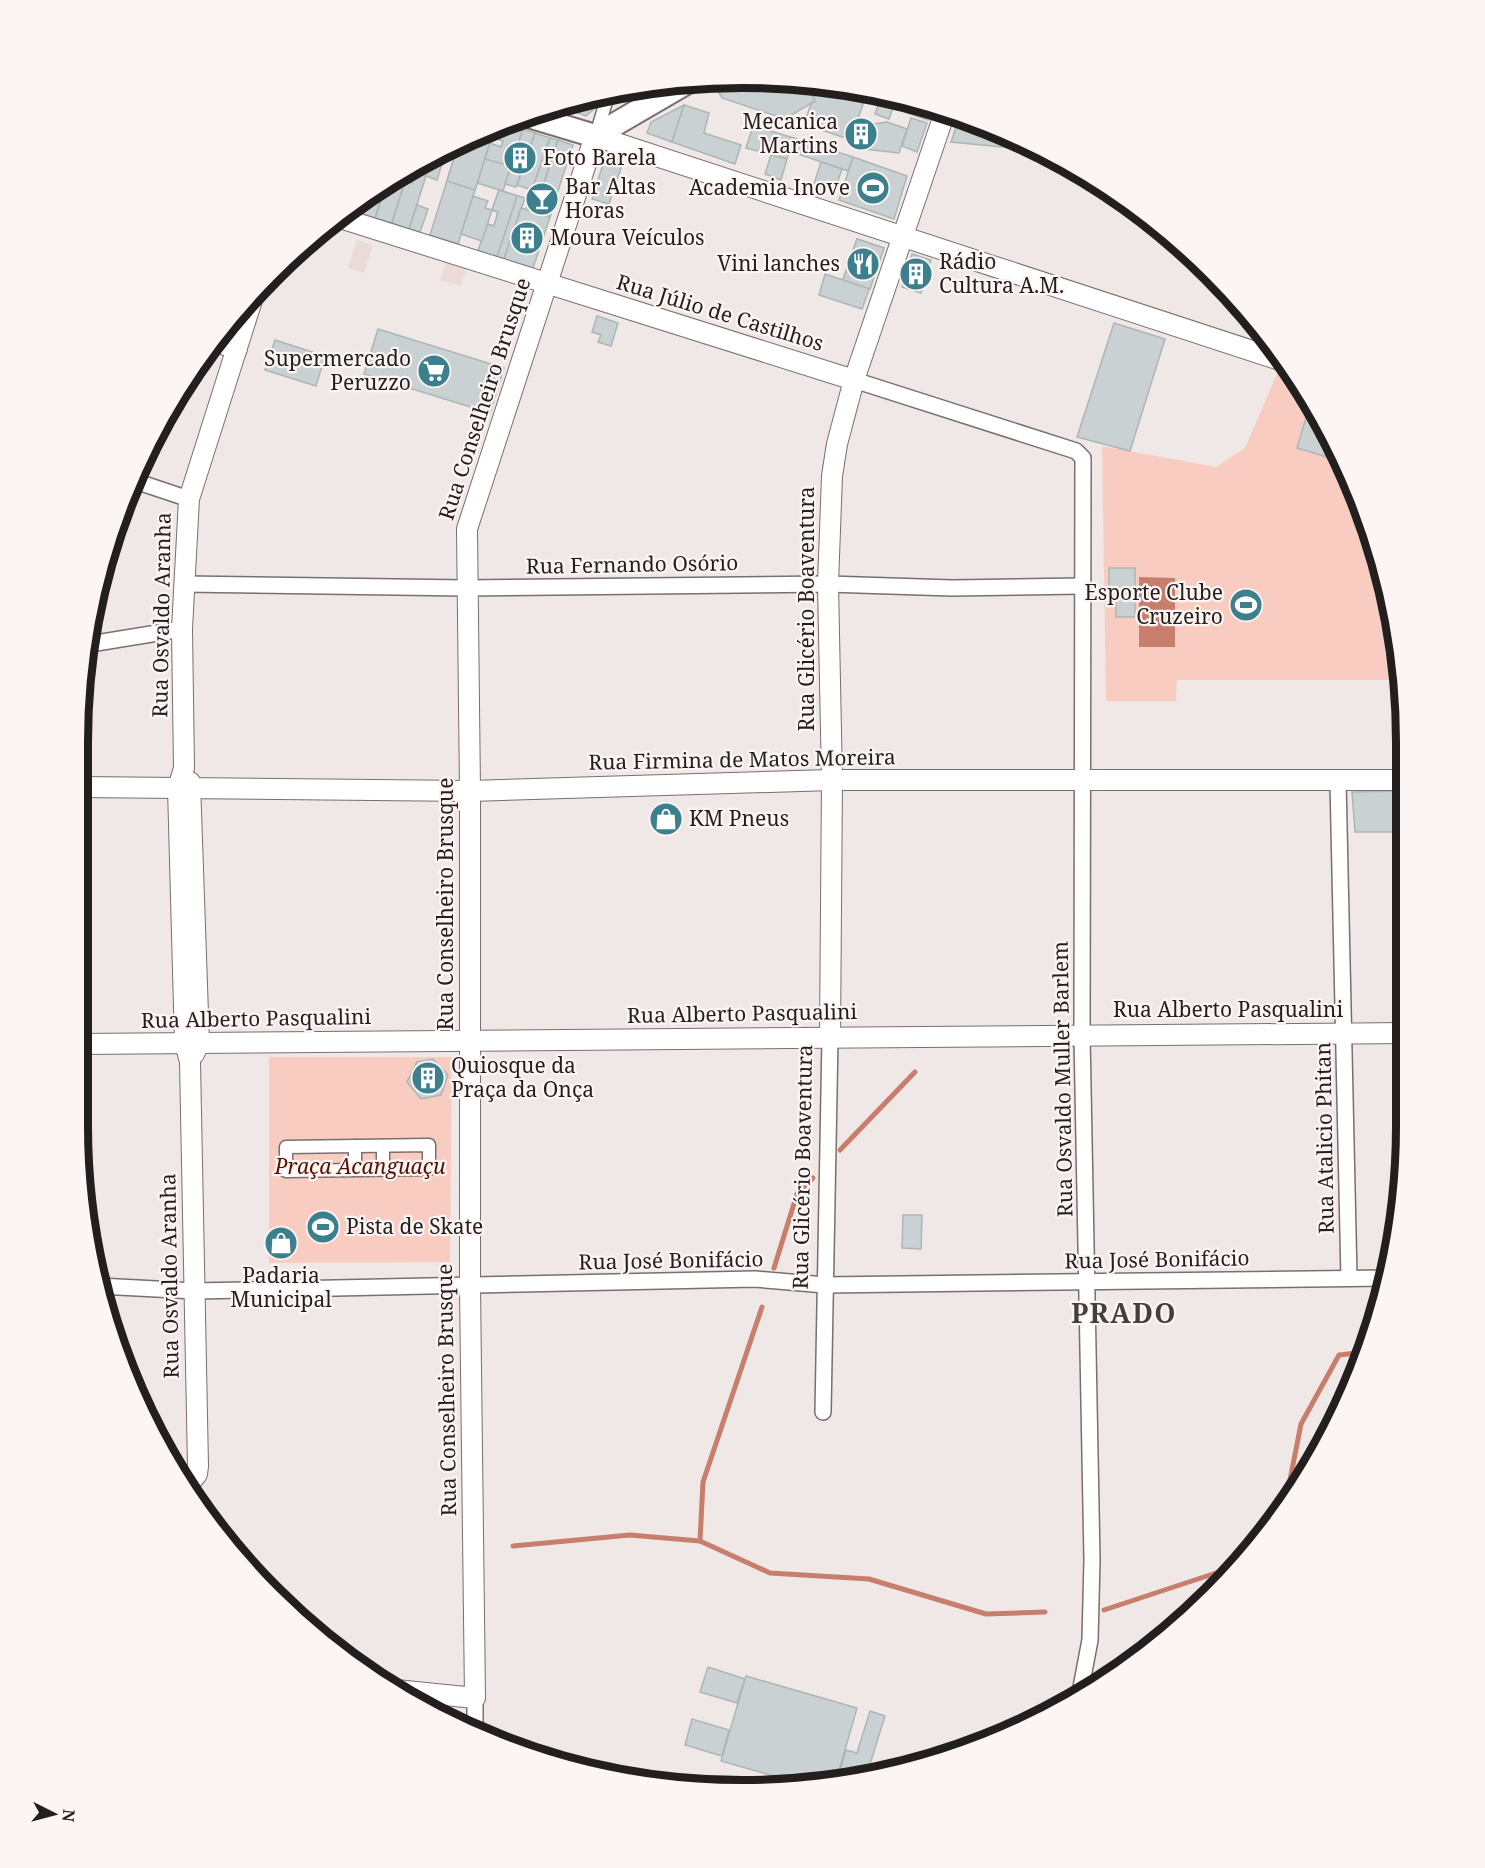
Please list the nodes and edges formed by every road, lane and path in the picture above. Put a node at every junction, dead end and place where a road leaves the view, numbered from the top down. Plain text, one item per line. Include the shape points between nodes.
1 (669, 93) edge
2 (605, 103) edge
3 (542, 120) edge
4 (942, 120) edge
5 (595, 136) junction
6 (349, 221) edge
7 (901, 237) junction
8 (547, 284) junction
9 (247, 315) edge
10 (224, 345) edge
11 (237, 349) junction
12 (1270, 357) edge
13 (854, 380) junction
14 (1083, 458) joint
15 (142, 483) edge
16 (189, 499) junction
17 (184, 584) junction
18 (828, 584) junction
19 (1082, 586) junction
20 (466, 588) junction
21 (182, 629) junction
22 (96, 643) edge
23 (1083, 779) junction
24 (832, 780) junction
25 (1396, 780) edge
26 (1338, 781) junction
27 (88, 787) edge
28 (185, 788) junction
29 (470, 791) junction
30 (1343, 1033) junction
31 (1396, 1033) edge
32 (1082, 1035) junction
33 (830, 1038) junction
34 (471, 1041) junction
35 (88, 1045) edge
36 (191, 1050) junction
37 (355, 1146) junction
38 (383, 1146) junction
39 (383, 1169) junction
40 (355, 1170) junction
41 (1349, 1278) junction
42 (1378, 1278) edge
43 (1087, 1282) junction
44 (825, 1285) junction
45 (109, 1287) edge
46 (470, 1287) junction
47 (195, 1291) junction
48 (824, 1412) dead end
49 (193, 1479) edge
50 (1081, 1685) edge
51 (415, 1692) edge
52 (475, 1698) junction
53 (476, 1723) edge

1 - 5 main road
2 - 5 street
3 - 5 main road
4 - 7 street, Rua Glicério Boaventura
5 - 7 street
5 - 8 street, Rua Conselheiro Brusque
6 - 8 street, Rua Júlio de Castilhos
7 - 12 street
7 - 13 street, Rua Glicério Boaventura
8 - 13 street, Rua Júlio de Castilhos
8 - 20 street, Rua Conselheiro Brusque via 467,529
9 - 11 street, Rua Osvaldo Aranha
10 - 11 street
11 - 16 street, Rua Osvaldo Aranha
13 - 14 street, Rua Júlio de Castilhos via 1076,451
13 - 18 street, Rua Glicério Boaventura via 832,476
14 - 19 street, Rua Osvaldo Muller Barlem
15 - 16 street
16 - 17 street, Rua Osvaldo Aranha
17 - 20 street, Rua Fernando Osório
17 - 21 street, Rua Osvaldo Aranha
18 - 19 street, Rua Fernando Osório via 952,588
18 - 20 street, Rua Fernando Osório
18 - 24 street, Rua Glicério Boaventura
19 - 23 street, Rua Osvaldo Muller Barlem
20 - 29 street, Rua Conselheiro Brusque
21 - 22 street
21 - 28 street, Rua Osvaldo Aranha
23 - 24 street, Rua Firmina de Matos Moreira
23 - 26 street, Rua Firmina de Matos Moreira
23 - 32 street, Rua Osvaldo Muller Barlem
24 - 29 street, Rua Firmina de Matos Moreira
24 - 33 street, Rua Glicério Boaventura
25 - 26 street, Rua Firmina de Matos Moreira
26 - 30 street, Rua Atalicio Phitan
27 - 28 street, Rua Firmina de Matos Moreira
28 - 29 street, Rua Firmina de Matos Moreira
28 - 36 street, Rua Osvaldo Aranha
29 - 34 street, Rua Conselheiro Brusque
30 - 31 street, Rua Alberto Pasqualini
30 - 32 street, Rua Alberto Pasqualini
30 - 41 street, Rua Atalicio Phitan
32 - 33 street, Rua Alberto Pasqualini
32 - 43 street, Rua Osvaldo Muller Barlem
33 - 34 street, Rua Alberto Pasqualini
33 - 44 street, Rua Glicério Boaventura
34 - 36 street, Rua Alberto Pasqualini
34 - 46 street, Rua Conselheiro Brusque
35 - 36 street, Rua Alberto Pasqualini
36 - 47 street, Rua Osvaldo Aranha
37 - 38 street
37 - 40 street
37 - 40 street via 286,1147 286,1171
38 - 39 street
38 - 39 street via 429,1145 429,1169
39 - 40 street
41 - 42 street, Rua José Bonifácio
41 - 43 street, Rua José Bonifácio
43 - 44 street, Rua José Bonifácio
43 - 50 street, Rua Osvaldo Muller Barlem via 1092,1560 1090,1640
44 - 46 street, Rua José Bonifácio via 755,1279
44 - 48 street, Rua Glicério Boaventura
45 - 47 street, Rua José Bonifácio
46 - 47 street, Rua José Bonifácio
46 - 52 street, Rua Conselheiro Brusque
47 - 49 street, Rua Osvaldo Aranha via 198,1466
51 - 52 street
52 - 53 street, Rua Conselheiro Brusque

